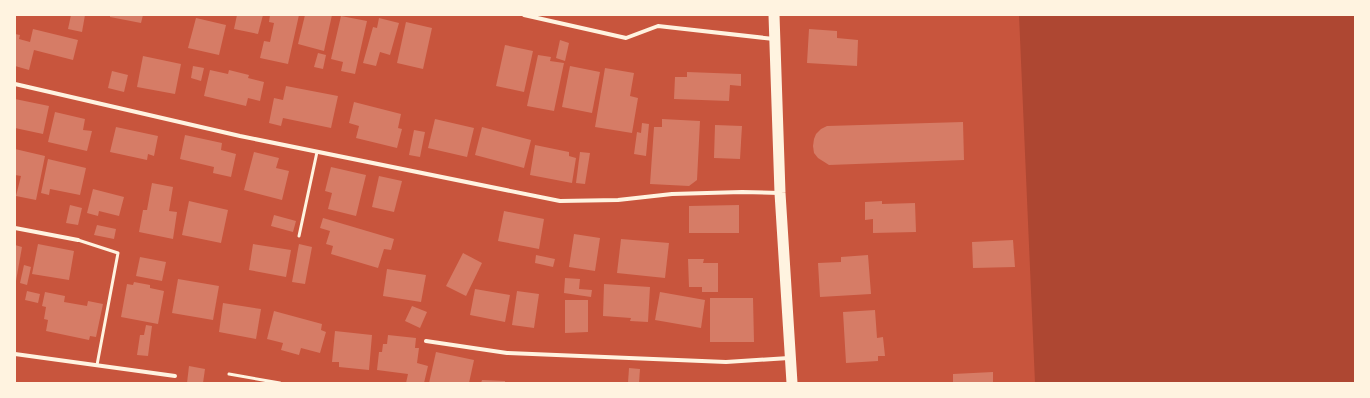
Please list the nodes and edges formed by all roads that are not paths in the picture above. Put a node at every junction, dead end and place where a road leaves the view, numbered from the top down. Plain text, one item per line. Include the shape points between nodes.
1 (524, 15) edge
2 (774, 15) edge
3 (774, 39) junction
4 (15, 84) edge
5 (317, 152) junction
6 (780, 194) junction
7 (15, 228) edge
8 (299, 236) dead end
9 (78, 240) joint
10 (426, 341) dead end
11 (15, 354) edge
12 (791, 358) junction
13 (97, 366) junction
14 (229, 374) dead end
15 (175, 376) dead end
16 (280, 383) edge
17 (792, 383) edge

1 - 3 street via 626,38 658,26
2 - 3 highway
3 - 6 highway
4 - 5 street
5 - 6 street via 560,201 618,200 672,194
5 - 8 lane
6 - 12 highway
7 - 9 street
9 - 13 lane via 118,253
10 - 12 street via 507,354 726,362
11 - 13 street
12 - 17 highway
13 - 15 street
14 - 16 lane

